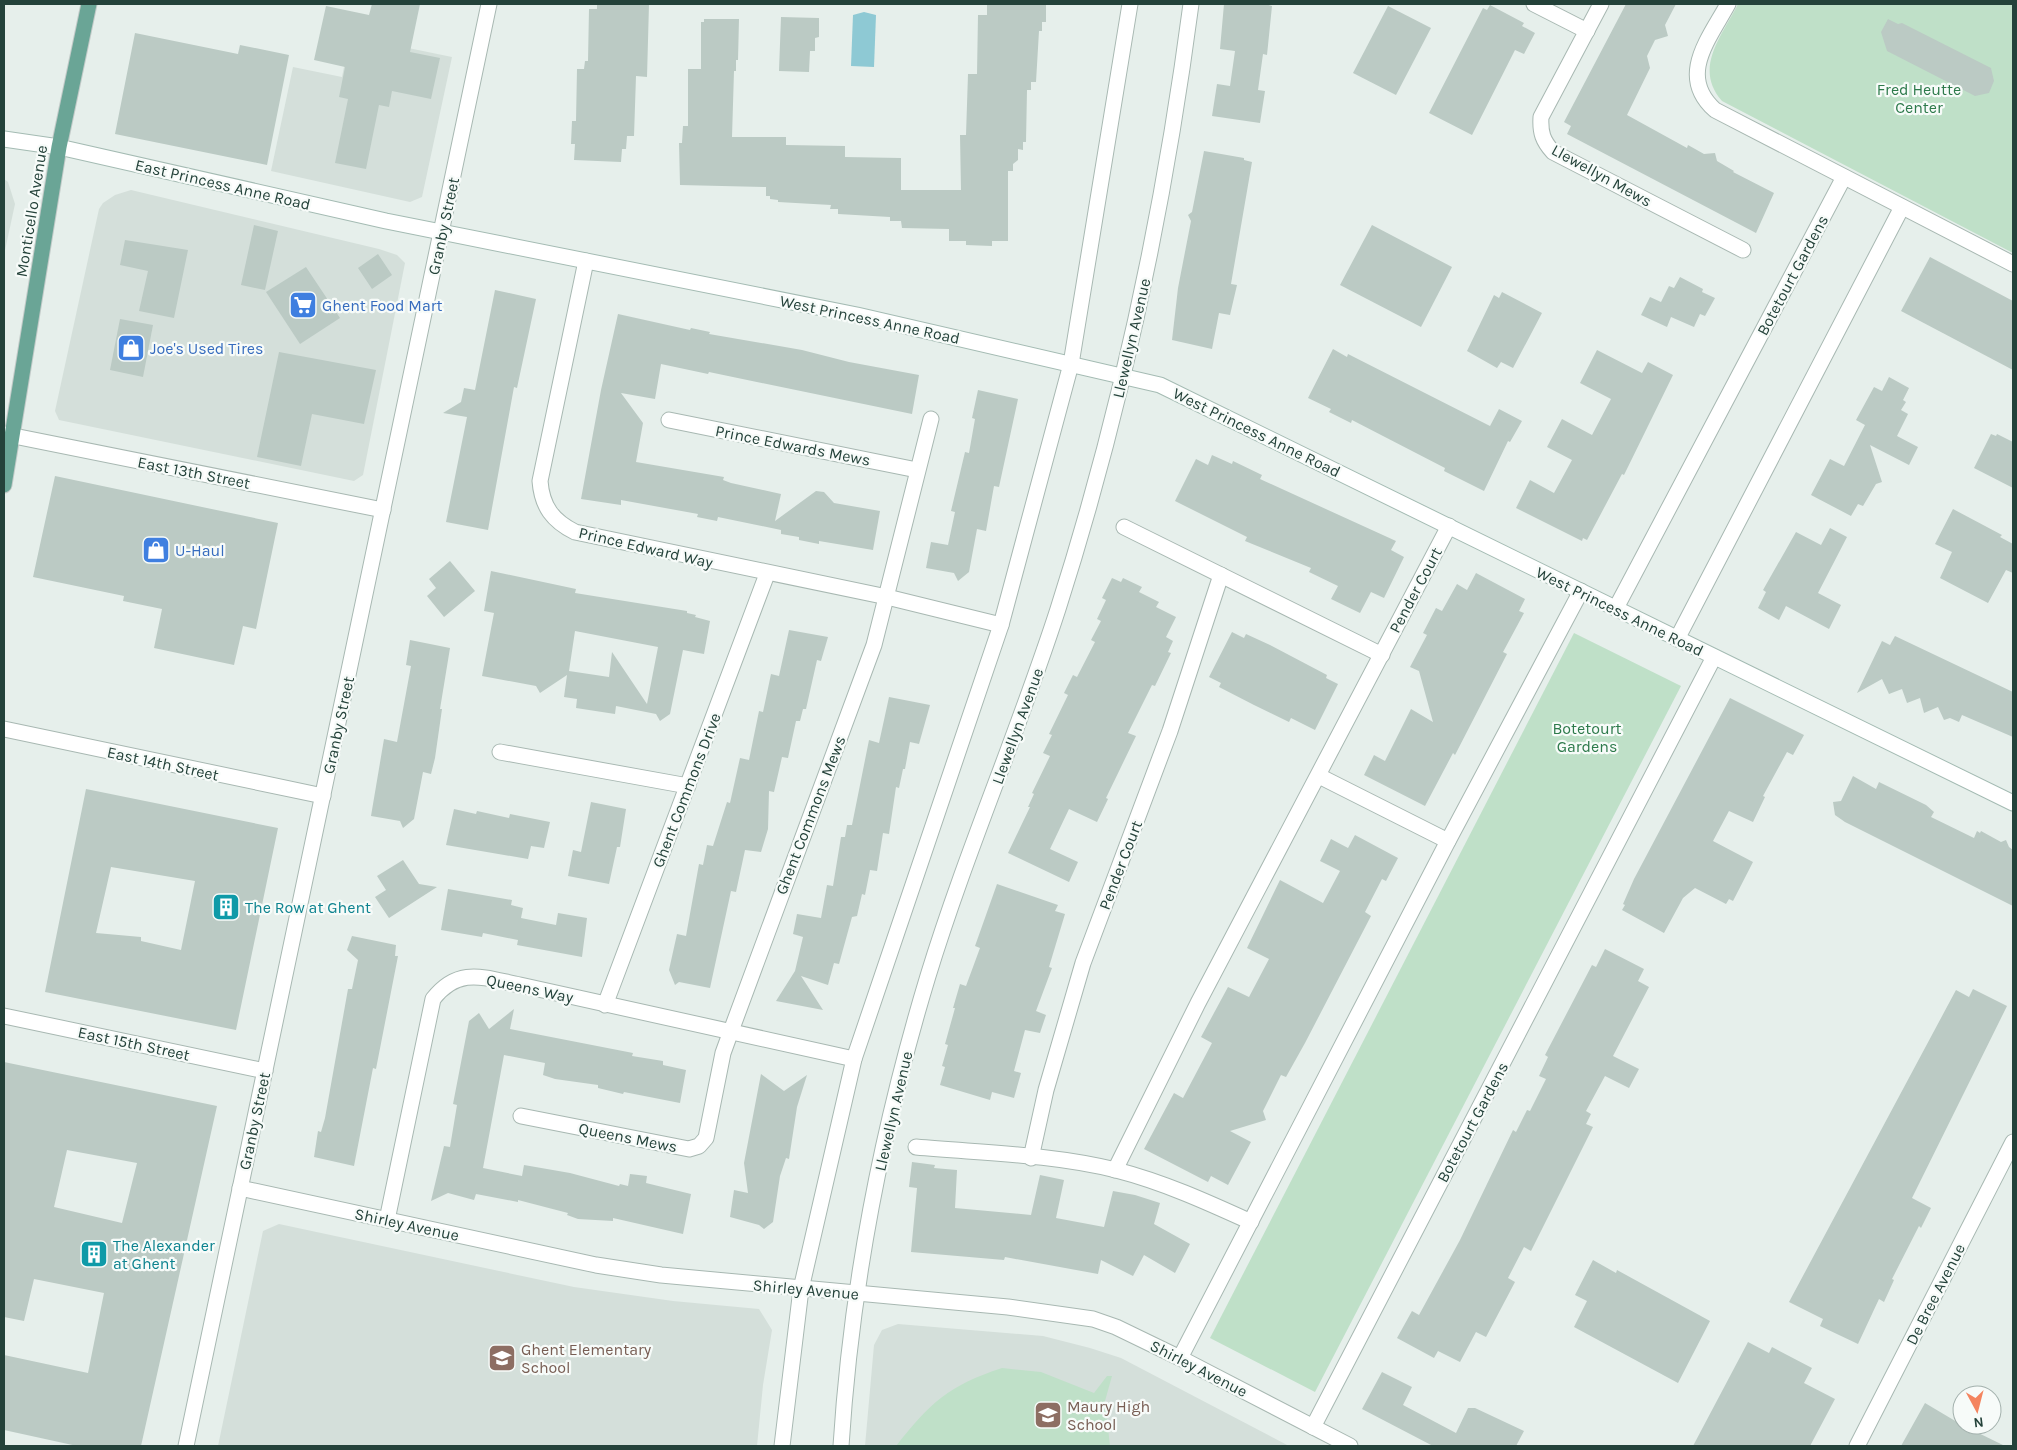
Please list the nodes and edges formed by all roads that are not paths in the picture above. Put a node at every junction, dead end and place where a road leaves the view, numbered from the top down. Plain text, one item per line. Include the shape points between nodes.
1 (89, 4) edge
2 (489, 4) edge
3 (1130, 4) edge
4 (1191, 4) edge
5 (1534, 4) edge
6 (1601, 4) edge
7 (1728, 4) edge
8 (1587, 31) junction
9 (4, 139) edge
10 (59, 147) junction
11 (1844, 177) junction
12 (1902, 207) junction
13 (442, 232) junction
14 (1743, 250) dead end
15 (586, 261) junction
16 (2013, 264) edge
17 (1071, 364) junction
18 (1123, 376) junction
19 (669, 420) dead end
20 (930, 420) dead end
21 (8, 435) edge
22 (916, 470) junction
23 (4, 485) edge
24 (383, 510) junction
25 (1449, 526) junction
26 (1124, 527) dead end
27 (766, 574) junction
28 (1221, 576) junction
29 (1581, 591) junction
30 (886, 597) junction
31 (1616, 608) junction
32 (1001, 625) junction
33 (1677, 639) junction
34 (1382, 654) junction
35 (1714, 657) junction
36 (4, 729) edge
37 (500, 752) dead end
38 (1319, 776) junction
39 (688, 786) junction
40 (323, 796) junction
41 (2013, 803) edge
42 (1448, 841) junction
43 (605, 1005) junction
44 (4, 1016) edge
45 (731, 1031) junction
46 (723, 1053) joint
47 (854, 1059) junction
48 (265, 1071) junction
49 (521, 1116) dead end
50 (2013, 1142) edge
51 (916, 1146) dead end
52 (1031, 1158) junction
53 (1115, 1170) junction
54 (240, 1188) junction
55 (386, 1220) junction
56 (1251, 1222) junction
57 (801, 1289) junction
58 (859, 1293) junction
59 (1180, 1358) junction
60 (1313, 1427) junction
61 (186, 1446) edge
62 (782, 1446) edge
63 (841, 1446) edge
64 (1350, 1446) edge
65 (1857, 1446) edge

1 - 10 main road, Monticello Avenue
2 - 13 street, Granby Street
3 - 17 street
4 - 18 street, Llewellyn Avenue via 1158,215
5 - 8 street
6 - 8 street, Llewellyn Mews
7 - 11 street via 1698,60 1699,90 1715,110
8 - 14 street, Llewellyn Mews via 1541,117 1544,143 1553,152
9 - 10 street, East Princess Anne Road
10 - 13 street, East Princess Anne Road
10 - 21 main road, Monticello Avenue
11 - 12 street
11 - 31 street, Botetourt Gardens
12 - 16 street
12 - 33 street
13 - 15 street, West Princess Anne Road
13 - 24 street, Granby Street
15 - 17 street, West Princess Anne Road via 857,315
15 - 27 street, Prince Edward Way via 540,481 547,511 561,525 575,532
17 - 18 street, West Princess Anne Road
17 - 32 street
18 - 25 street, West Princess Anne Road via 1160,384
18 - 58 street, Llewellyn Avenue via 1103,458 1057,611 928,977 888,1128
19 - 22 street, Prince Edwards Mews
20 - 22 street
21 - 23 main road, Monticello Avenue
21 - 24 street, East 13th Street
22 - 30 street, Ghent Commons Mews
24 - 40 street, Granby Street
25 - 29 street, West Princess Anne Road
25 - 34 street, Pender Court
26 - 28 street
27 - 30 street, Prince Edward Way
27 - 39 street, Ghent Commons Drive
28 - 34 street
28 - 52 street, Pender Court via 1170,731 1083,963 1046,1090
29 - 31 street, West Princess Anne Road
29 - 42 street
30 - 32 street, Prince Edward Way
30 - 45 street, Ghent Commons Mews via 874,646
31 - 33 street, West Princess Anne Road
32 - 47 street
33 - 35 street, West Princess Anne Road
34 - 38 street, Pender Court
35 - 41 street, West Princess Anne Road
35 - 60 street, Botetourt Gardens
36 - 40 street, East 14th Street
37 - 39 street
38 - 42 street
38 - 53 street, Pender Court via 1198,1003
39 - 43 street, Ghent Commons Drive
40 - 48 street, Granby Street
42 - 56 street
43 - 45 street, Queens Way
43 - 55 street, Queens Way via 471,976 460,977 444,985 433,999
44 - 48 street, East 15th Street
45 - 46 street, Ghent Commons Mews
45 - 47 street, Queens Way
46 - 49 street, Queens Mews via 706,1138 699,1146 689,1149
47 - 57 street
48 - 54 street, Granby Street
50 - 65 street, De Bree Avenue
51 - 52 street
52 - 53 street
53 - 56 street via 1193,1196
54 - 55 street, Shirley Avenue
54 - 61 street, Granby Street
55 - 57 street, Shirley Avenue via 596,1266
56 - 59 street
57 - 58 street, Shirley Avenue
57 - 62 street
58 - 59 street, Shirley Avenue via 1008,1307 1093,1319
58 - 63 street, Llewellyn Avenue via 848,1364
59 - 60 street, Shirley Avenue
60 - 64 street, Shirley Avenue

